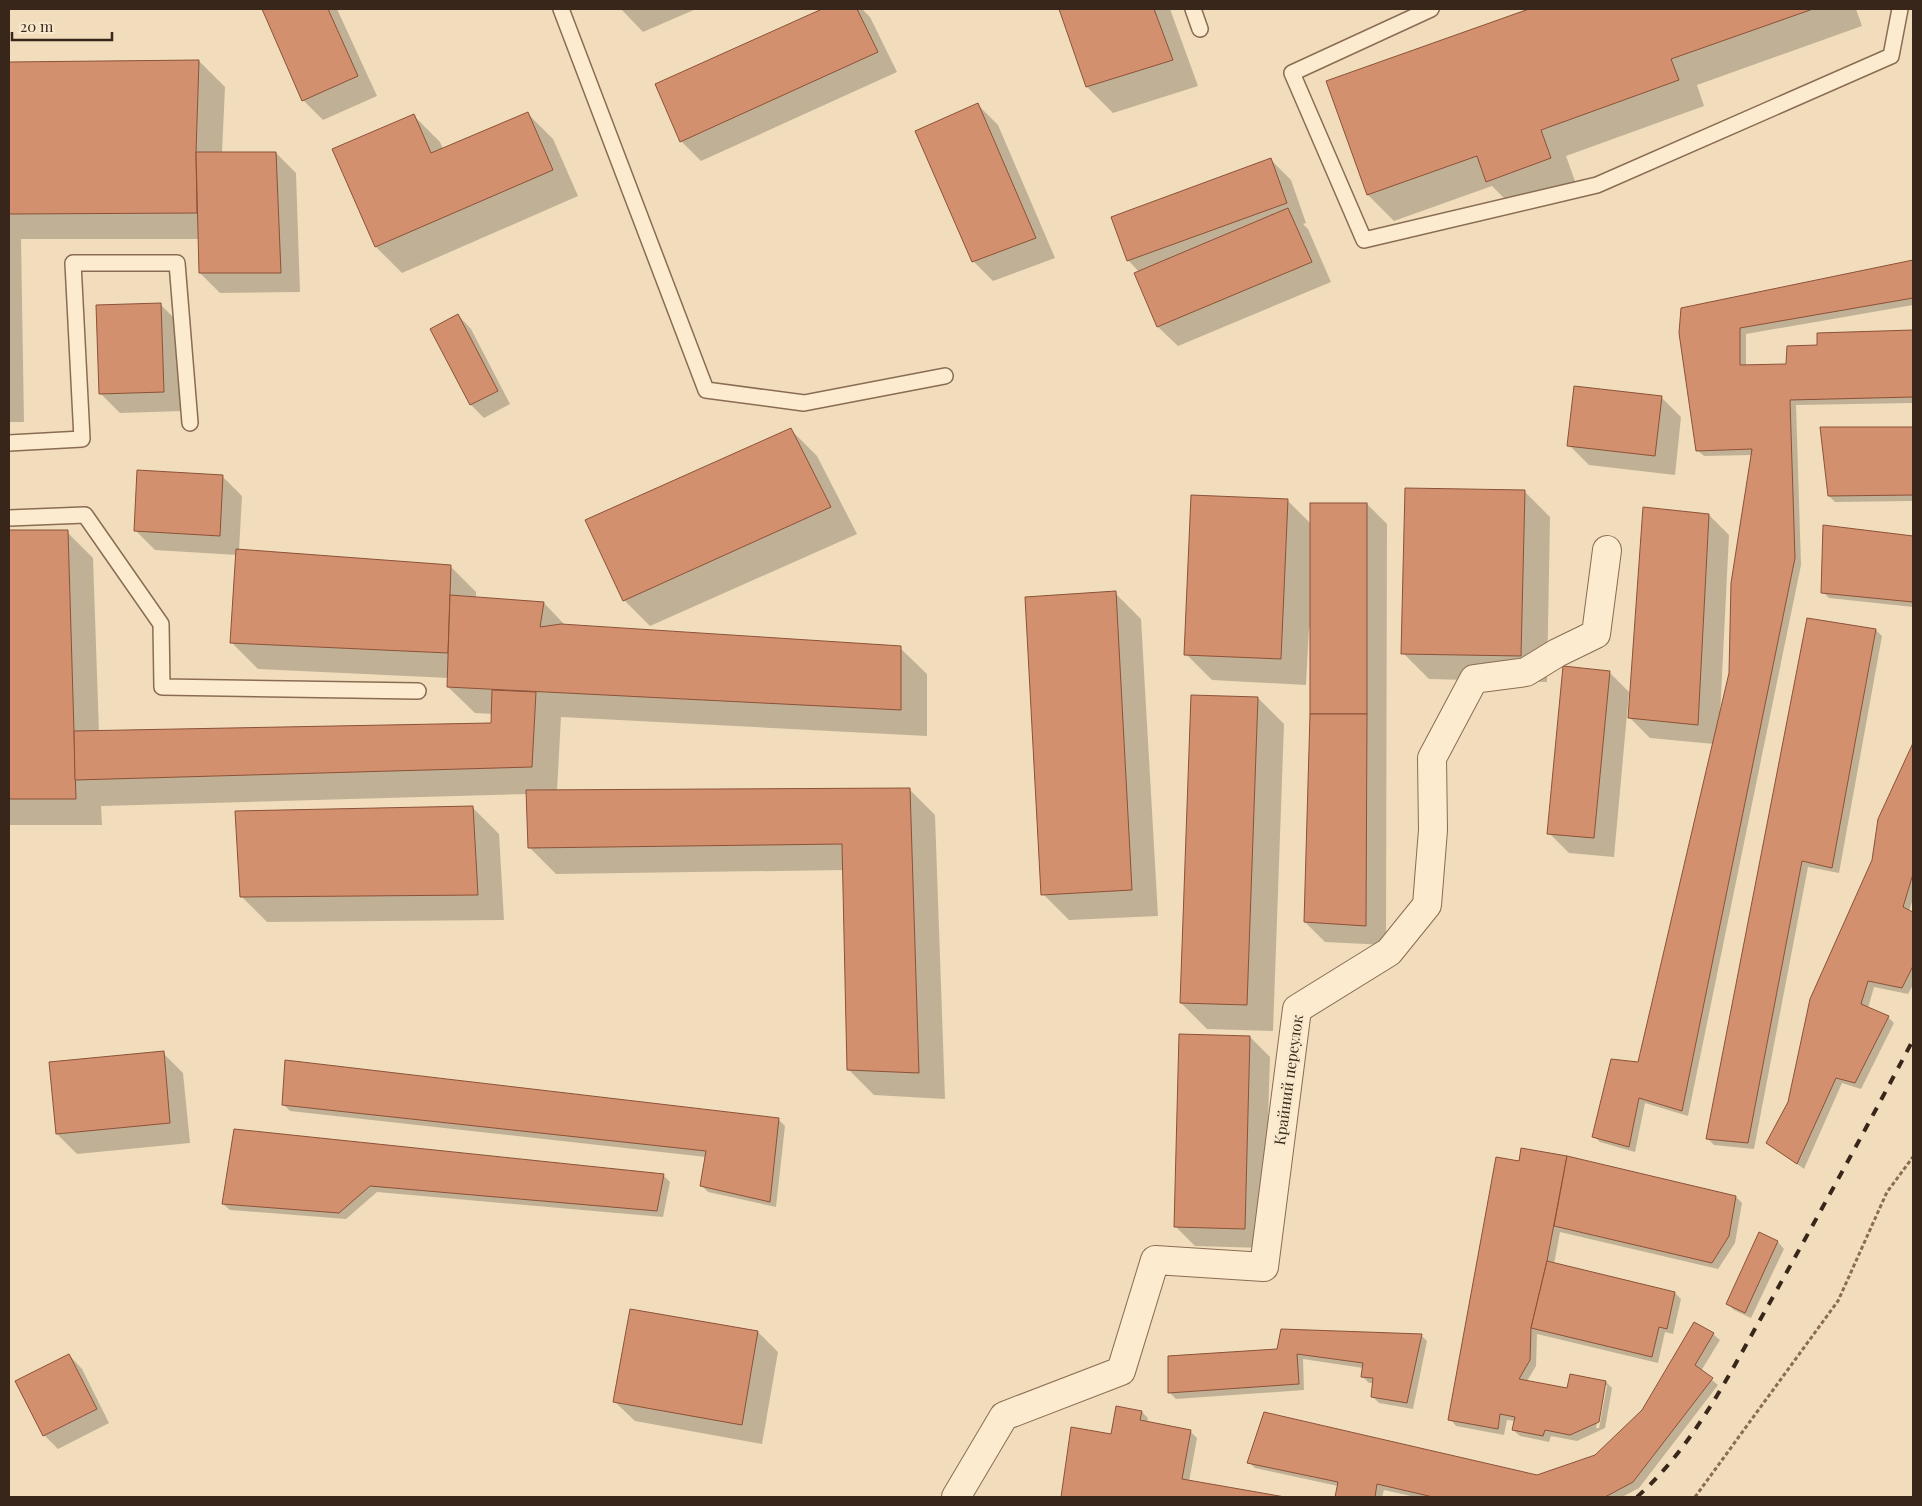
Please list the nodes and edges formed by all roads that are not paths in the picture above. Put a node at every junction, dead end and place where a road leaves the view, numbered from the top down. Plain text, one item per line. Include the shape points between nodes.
1 (561, 9) edge
2 (1193, 9) edge
3 (1431, 9) edge
4 (1900, 9) edge
5 (1200, 29) dead end
6 (945, 376) dead end
7 (190, 423) dead end
8 (9, 443) edge
9 (9, 518) edge
10 (1607, 550) dead end
11 (418, 691) dead end
12 (956, 1497) edge

1 - 6 lane via 706,390 804,403
2 - 5 lane
3 - 4 lane via 1292,73 1364,240 1597,185 1891,56
7 - 8 lane via 178,263 73,263 82,439
9 - 11 lane via 85,516 161,624 162,687
10 - 12 street, Крайний переулок via 1596,634 1526,672 1474,679 1432,758 1433,830 1426,905 1389,952 1297,1008 1264,1267 1155,1260 1120,1371 1004,1416

